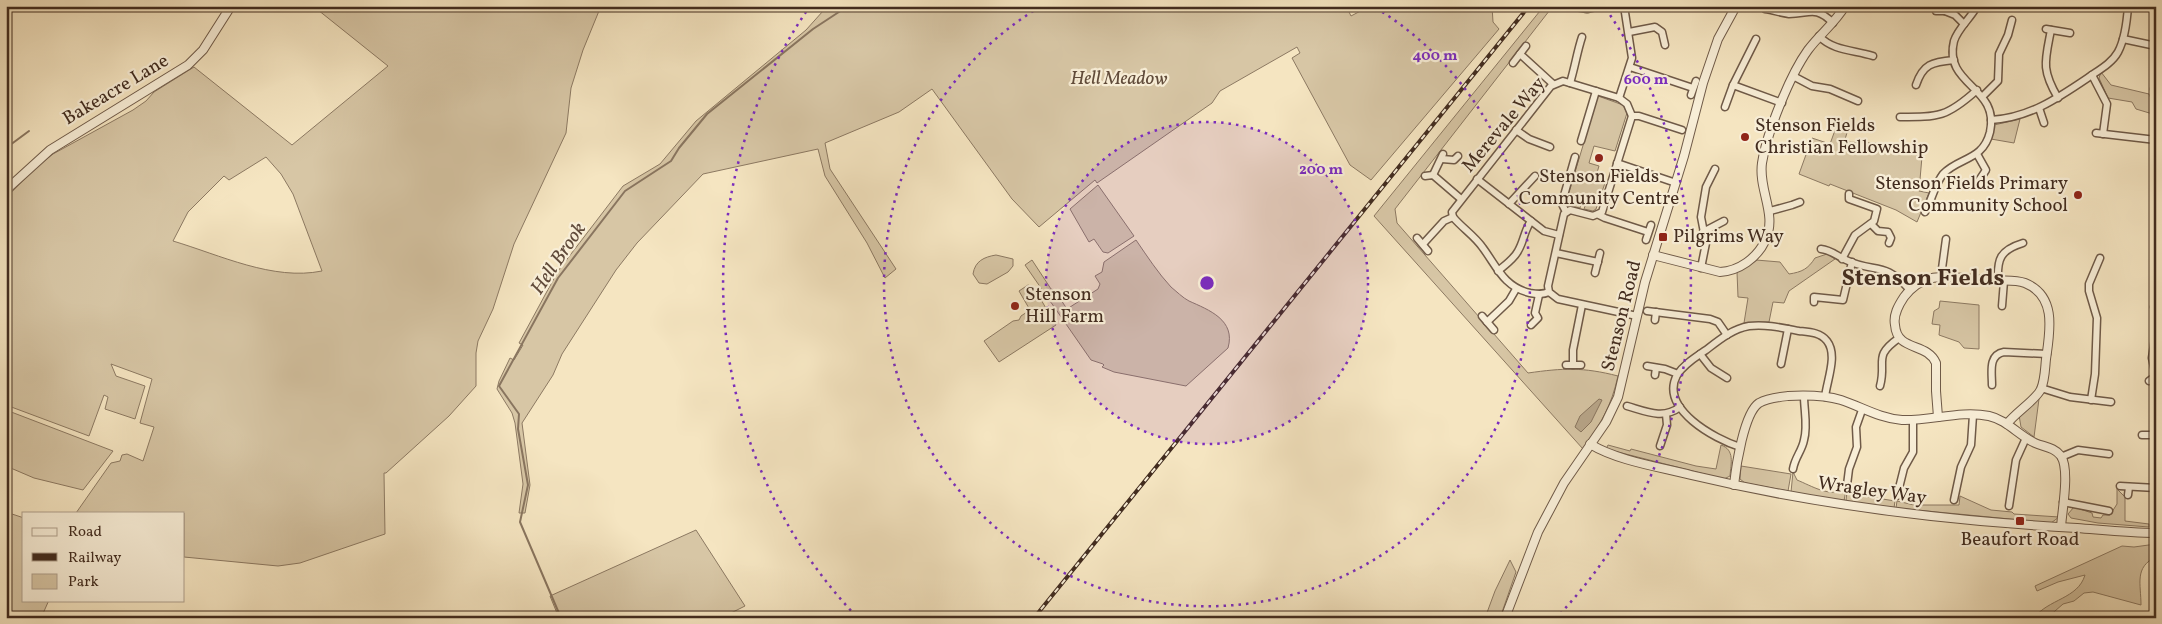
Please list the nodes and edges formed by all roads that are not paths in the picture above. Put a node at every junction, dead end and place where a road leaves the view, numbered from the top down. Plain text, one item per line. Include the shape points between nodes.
1 (231, 6) edge
2 (1570, 6) edge
3 (1600, 6) edge
4 (1624, 6) edge
5 (1736, 6) edge
6 (1845, 6) edge
7 (1977, 6) edge
8 (2124, 6) edge
9 (2128, 6) edge
10 (2133, 6) edge
11 (1775, 8) edge
12 (1765, 9) dead end
13 (1945, 9) edge
14 (1936, 11) dead end
15 (2012, 20) dead end
16 (1833, 23) junction
17 (1964, 24) junction
18 (1628, 32) junction
19 (2070, 34) dead end
20 (1819, 36) junction
21 (1756, 39) dead end
22 (2123, 39) junction
23 (1583, 41) dead end
24 (1665, 45) dead end
25 (1526, 46) dead end
26 (2156, 46) edge
27 (1520, 54) junction
28 (1873, 56) dead end
29 (1954, 60) junction
30 (1513, 63) dead end
31 (1630, 67) junction
32 (2092, 75) junction
33 (1793, 76) junction
34 (1570, 83) junction
35 (1553, 84) junction
36 (1733, 85) junction
37 (1916, 86) dead end
38 (1694, 88) dead end
39 (1977, 90) junction
40 (1596, 91) junction
41 (1983, 96) junction
42 (1619, 98) junction
43 (2058, 98) junction
44 (1858, 100) dead end
45 (1782, 104) junction
46 (1725, 107) dead end
47 (2038, 108) junction
48 (1632, 116) junction
49 (1900, 117) dead end
50 (1991, 120) junction
51 (2044, 123) dead end
52 (1671, 127) junction
53 (1516, 130) junction
54 (1682, 130) dead end
55 (2096, 133) dead end
56 (1668, 134) dead end
57 (2103, 134) junction
58 (2156, 140) edge
59 (1581, 141) dead end
60 (1550, 147) dead end
61 (1977, 154) junction
62 (1458, 156) dead end
63 (1575, 157) dead end
64 (1618, 163) junction
65 (1716, 169) dead end
66 (1433, 175) junction
67 (1425, 176) dead end
68 (1535, 176) dead end
69 (1477, 179) junction
70 (1676, 183) junction
71 (1976, 185) dead end
72 (6, 190) edge
73 (1461, 199) junction
74 (1848, 199) dead end
75 (1800, 202) dead end
76 (1509, 204) junction
77 (1770, 210) junction
78 (1566, 212) junction
79 (1925, 212) dead end
80 (1599, 214) junction
81 (1453, 216) junction
82 (1531, 221) junction
83 (1724, 221) dead end
84 (1871, 224) junction
85 (1704, 232) junction
86 (1559, 235) junction
87 (1417, 238) dead end
88 (1946, 238) dead end
89 (1646, 240) dead end
90 (1889, 242) dead end
91 (2023, 243) dead end
92 (1423, 244) junction
93 (1821, 248) dead end
94 (1428, 251) dead end
95 (1556, 253) junction
96 (1600, 253) dead end
97 (1653, 255) junction
98 (1842, 258) junction
99 (2100, 260) dead end
100 (1598, 262) junction
101 (1852, 262) junction
102 (1701, 268) junction
103 (1498, 271) junction
104 (1595, 274) dead end
105 (1941, 276) junction
106 (2001, 281) junction
107 (1516, 289) junction
108 (1910, 290) junction
109 (1549, 292) junction
110 (1539, 295) junction
111 (1814, 302) dead end
112 (1582, 304) junction
113 (2002, 306) dead end
114 (1647, 311) dead end
115 (1656, 312) junction
116 (1482, 316) dead end
117 (1637, 316) junction
118 (1655, 320) dead end
119 (1487, 322) junction
120 (1531, 324) dead end
121 (1788, 329) junction
122 (1494, 330) dead end
123 (2156, 332) edge
124 (1727, 335) junction
125 (1899, 338) junction
126 (1700, 354) junction
127 (2047, 354) junction
128 (1781, 364) dead end
129 (1573, 365) dead end
130 (1647, 366) dead end
131 (1656, 368) junction
132 (1678, 374) junction
133 (1655, 375) dead end
134 (2156, 376) edge
135 (1727, 378) dead end
136 (2148, 381) dead end
137 (1992, 385) dead end
138 (1880, 386) dead end
139 (2041, 388) junction
140 (1804, 396) junction
141 (1825, 397) junction
142 (2091, 400) junction
143 (2111, 402) dead end
144 (1626, 406) dead end
145 (1680, 407) junction
146 (1862, 410) junction
147 (1666, 414) junction
148 (1974, 415) junction
149 (1938, 417) junction
150 (1913, 420) junction
151 (2007, 424) junction
152 (2152, 433) edge
153 (2142, 435) dead end
154 (2026, 438) junction
155 (1590, 444) junction
156 (1660, 446) dead end
157 (1740, 447) junction
158 (2109, 454) dead end
159 (2061, 457) junction
160 (1793, 469) dead end
161 (1734, 485) junction
162 (1846, 485) dead end
163 (2120, 486) dead end
164 (2129, 487) junction
165 (2156, 488) edge
166 (2128, 495) dead end
167 (1897, 496) dead end
168 (1954, 500) dead end
169 (2063, 502) junction
170 (2010, 506) dead end
171 (2109, 510) dead end
172 (2061, 527) junction
173 (2156, 533) edge
174 (1505, 618) edge

1 - 72 street, Bakeacre Lane via 203,50 188,65 50,150
2 - 3 street via 1582,9
4 - 18 street
5 - 70 street, Stenson Road via 1714,51
6 - 16 street
7 - 17 street
8 - 9 street
9 - 10 street
9 - 22 street
11 - 12 street
11 - 16 street via 1790,14 1808,10 1818,12
13 - 14 street
13 - 17 street
15 - 41 street via 1999,54 1998,81
16 - 20 street
17 - 29 street via 1954,42
18 - 24 street via 1656,28 1662,32
18 - 31 street via 1632,52
19 - 43 street via 2048,29 2045,68
20 - 28 street via 1832,47 1856,48
20 - 33 street
21 - 36 street via 1745,54
22 - 26 street
22 - 32 street via 2115,56
23 - 34 street
25 - 27 street
27 - 30 street
27 - 35 street
29 - 37 street via 1926,63
29 - 39 street via 1962,78
31 - 38 street
31 - 42 street
32 - 43 street
32 - 57 street via 2106,104
33 - 44 street via 1812,86
33 - 45 street
34 - 35 street, Merevale Way
34 - 40 street, Merevale Way
35 - 53 street, Merevale Way
36 - 45 street
36 - 46 street
39 - 41 street
39 - 49 street via 1945,114
40 - 42 street, Merevale Way
40 - 59 street
41 - 50 street
42 - 48 street via 1627,104
43 - 47 street
45 - 77 street via 1766,145 1761,171 1762,188
47 - 50 street via 2017,116
47 - 51 street
48 - 52 street
48 - 64 street
50 - 61 street via 1988,137
52 - 54 street
52 - 56 street
53 - 60 street
53 - 69 street, Merevale Way
55 - 57 street
57 - 58 street
61 - 71 street via 1986,170
61 - 79 street via 1952,168
62 - 66 street via 1454,160 1442,156
63 - 78 street via 1562,204
64 - 70 street
64 - 80 street via 1604,208
65 - 85 street via 1706,187 1701,217
66 - 67 street
66 - 73 street
68 - 76 street
69 - 73 street, Merevale Way
69 - 76 street
70 - 97 street, Stenson Road
73 - 81 street, Merevale Way via 1453,209
74 - 84 street via 1877,210
75 - 77 street
76 - 82 street
77 - 102 street via 1767,236 1751,260 1728,271
78 - 80 street
78 - 86 street
80 - 89 street via 1650,228
81 - 92 street
81 - 103 street via 1479,243
82 - 86 street via 1544,231
82 - 103 street via 1520,248
83 - 85 street
84 - 90 street via 1878,231 1888,232
84 - 98 street via 1855,235
85 - 102 street via 1706,243
86 - 95 street
87 - 92 street
88 - 105 street via 1940,250
91 - 106 street via 2001,256 1998,263
92 - 94 street
93 - 98 street
95 - 100 street
95 - 109 street
96 - 100 street
97 - 102 street
97 - 117 street, Stenson Road
98 - 101 street
99 - 142 street via 2089,284 2097,315 2098,344
100 - 104 street
101 - 108 street via 1890,272
101 - 111 street via 1843,300 1814,297
103 - 107 street
105 - 106 street
105 - 108 street
106 - 113 street
106 - 127 street via 2025,283 2044,298 2050,313
107 - 110 street
107 - 119 street via 1509,301
108 - 125 street via 1895,312 1894,324
109 - 110 street
109 - 112 street via 1554,297
110 - 120 street via 1538,318
112 - 117 street
112 - 129 street
114 - 115 street
115 - 118 street
115 - 124 street via 1710,319 1718,322
116 - 119 street
117 - 155 street, Stenson Road via 1618,398
119 - 122 street
121 - 124 street via 1750,326
121 - 128 street via 1780,355
121 - 141 street via 1818,334 1828,342 1832,358
123 - 134 street via 2152,358
124 - 126 street
125 - 138 street via 1883,352 1884,379
125 - 149 street via 1907,345 1927,351 1934,358
126 - 132 street
126 - 135 street via 1711,368 1719,370
127 - 137 street via 2001,352 1994,357 1988,369
127 - 139 street
130 - 131 street
131 - 132 street
131 - 133 street
132 - 145 street via 1674,388
134 - 136 street
139 - 142 street
139 - 151 street
140 - 141 street
140 - 157 street via 1778,397 1758,405 1750,414
140 - 160 street via 1805,436 1792,459
141 - 146 street
142 - 143 street via 2102,405
144 - 147 street
145 - 147 street
145 - 157 street via 1711,434
146 - 150 street via 1882,417
146 - 162 street via 1856,427 1856,451 1844,477
147 - 156 street via 1667,425
148 - 149 street
148 - 151 street via 1988,416
148 - 168 street via 1971,445 1961,467
149 - 150 street
150 - 167 street via 1913,452 1904,468
151 - 154 street
152 - 153 street
154 - 159 street via 2054,449
154 - 170 street via 2016,460
155 - 161 street, Wragley Way via 1641,462
155 - 174 street, Stenson Road via 1564,483 1538,532
157 - 161 street
158 - 159 street via 2100,457 2078,450
159 - 169 street via 2065,469
161 - 172 street, Wragley Way via 1894,512
163 - 164 street
164 - 165 street
164 - 166 street
169 - 171 street via 2077,503 2098,513
169 - 172 street
172 - 173 street, Wragley Way

